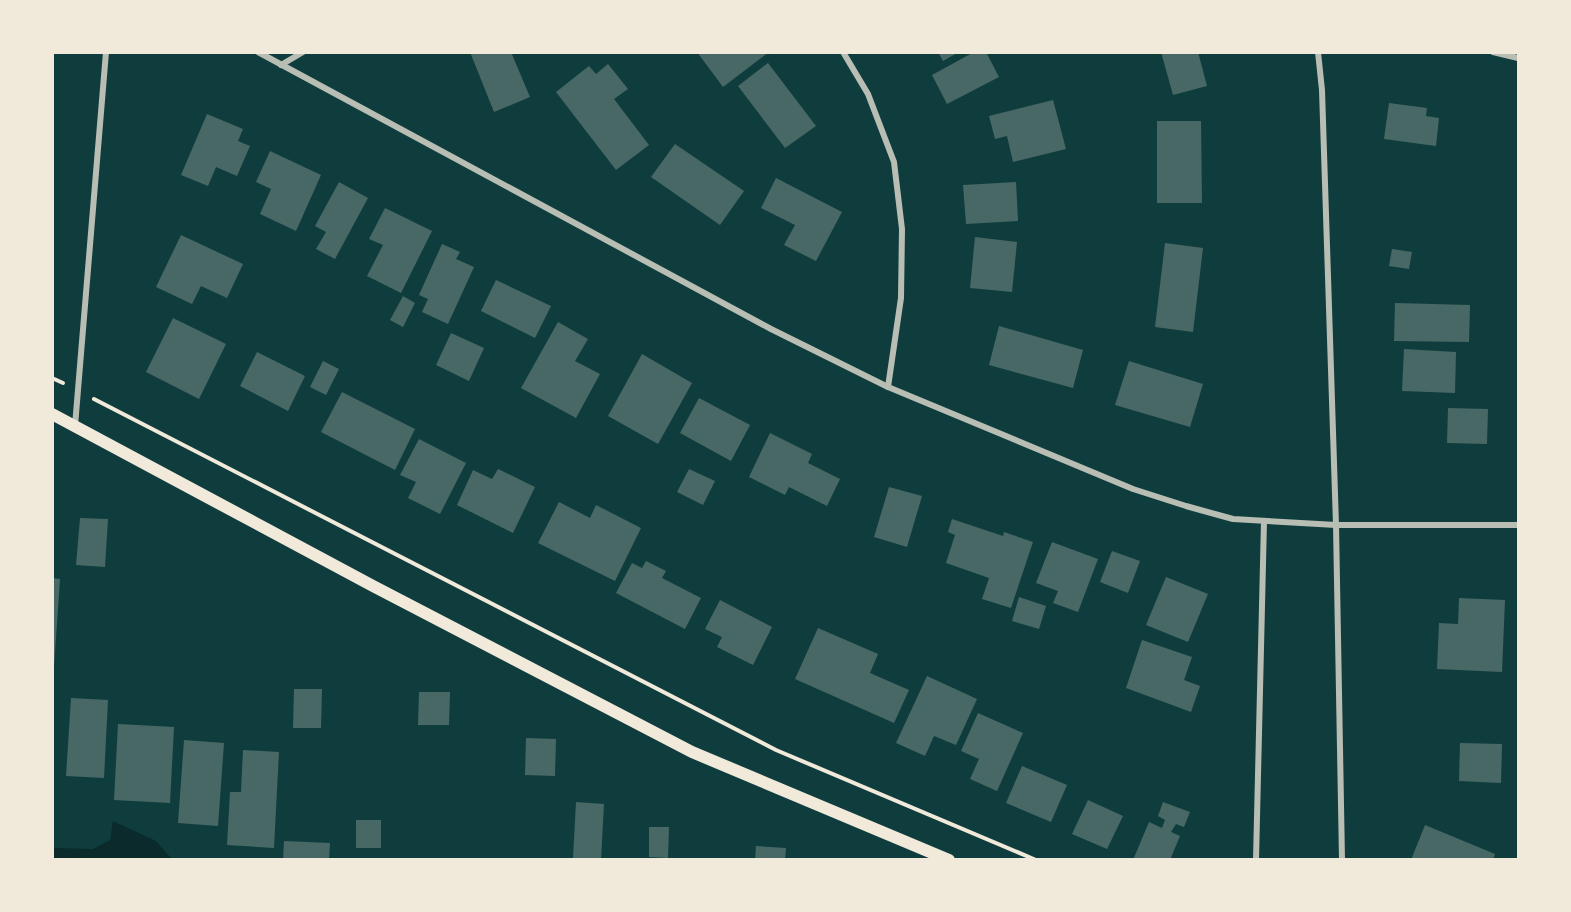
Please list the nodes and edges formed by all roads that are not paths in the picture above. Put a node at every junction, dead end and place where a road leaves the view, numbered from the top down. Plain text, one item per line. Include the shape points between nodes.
1 (106, 52) edge
2 (258, 52) edge
3 (303, 52) edge
4 (843, 52) edge
5 (1318, 52) edge
6 (1493, 52) edge
7 (1518, 58) edge
8 (281, 65) junction
9 (888, 387) junction
10 (52, 414) edge
11 (75, 426) junction
12 (1264, 521) junction
13 (1336, 525) junction
14 (1518, 525) edge
15 (949, 860) edge
16 (1256, 860) edge
17 (1342, 860) edge

1 - 11 street
2 - 8 street
3 - 8 street
4 - 9 street via 868,94 894,162 902,229 901,298
5 - 13 street via 1323,102
6 - 7 street
8 - 9 street via 771,329
9 - 12 street via 1133,489 1233,519
10 - 11 main road
11 - 15 main road via 692,752
12 - 13 street
12 - 16 street
13 - 14 street
13 - 17 street

